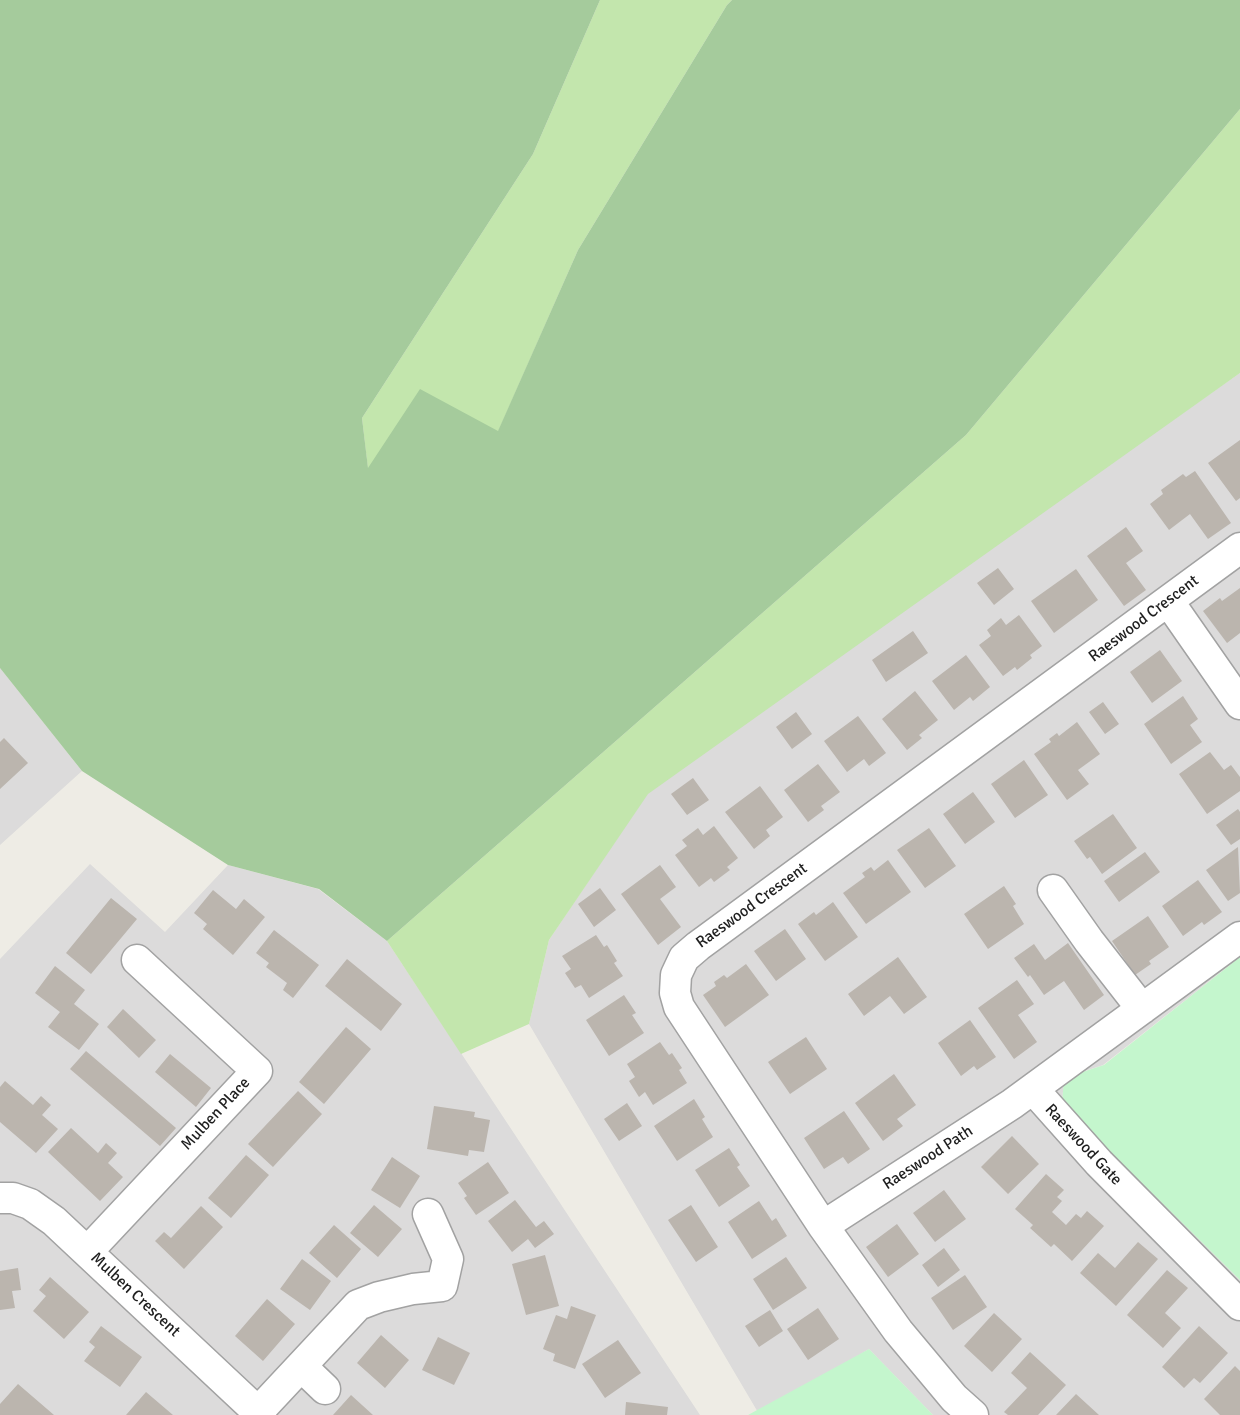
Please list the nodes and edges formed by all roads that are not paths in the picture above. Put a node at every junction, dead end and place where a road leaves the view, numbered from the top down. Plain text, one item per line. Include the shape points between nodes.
1 (1240, 548) edge
2 (1169, 602) junction
3 (1240, 704) edge
4 (1053, 890) dead end
5 (1240, 937) edge
6 (136, 960) dead end
7 (1142, 1009) junction
8 (1033, 1089) junction
9 (0, 1198) edge
10 (428, 1214) dead end
11 (823, 1226) junction
12 (88, 1251) junction
13 (1240, 1305) edge
14 (301, 1366) junction
15 (325, 1389) dead end
16 (260, 1414) edge
17 (973, 1415) edge

1 - 2 street, Raeswood Crescent
2 - 3 street
2 - 11 street, Raeswood Crescent via 684,958 676,975 679,1007
4 - 7 street
5 - 7 street, Raeswood Gate
6 - 12 street, Mulben Place via 257,1071
7 - 8 street, Raeswood Gate
8 - 11 street, Raeswood Path
8 - 13 street, Raeswood Gate
9 - 12 street, Mulben Crescent via 30,1204
10 - 14 street, Mulben Crescent via 448,1259 442,1286 413,1288 358,1305
11 - 17 street, Raeswood Crescent via 898,1331
12 - 16 street, Mulben Crescent
14 - 15 street
14 - 16 street, Mulben Crescent

